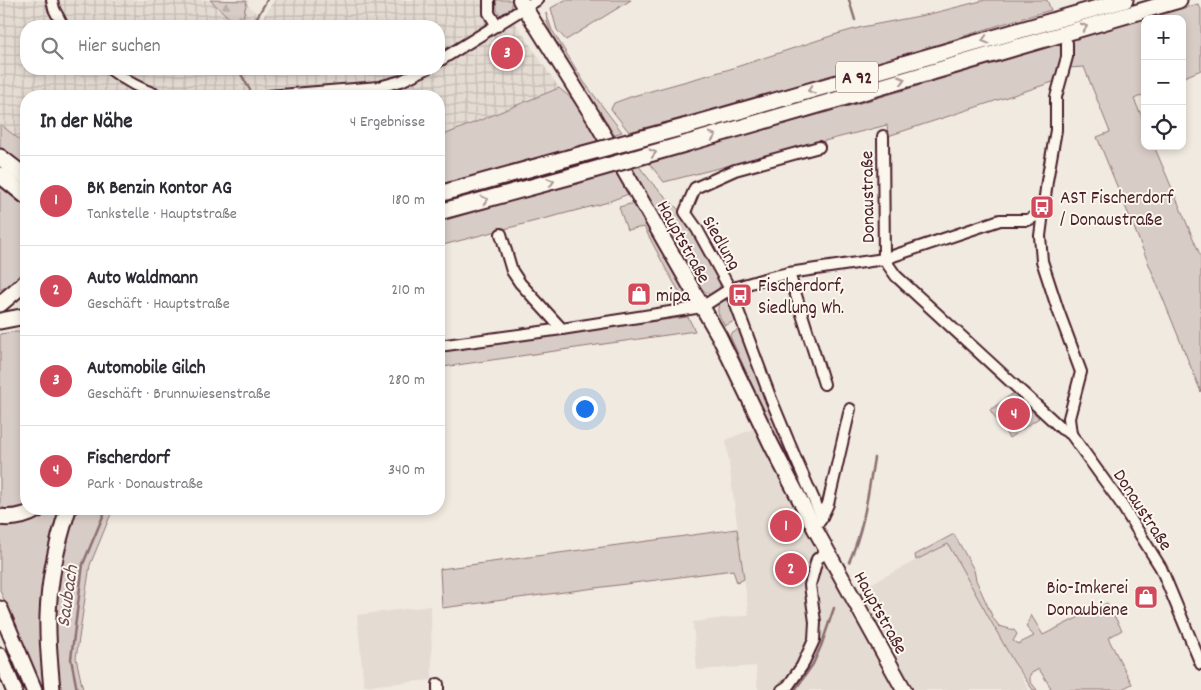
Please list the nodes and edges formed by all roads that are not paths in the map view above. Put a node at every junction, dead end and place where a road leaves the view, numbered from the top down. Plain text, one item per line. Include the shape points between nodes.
1 (52, 0) edge
2 (489, 0) edge
3 (537, 0) edge
4 (1125, 0) edge
5 (1179, 0) edge
6 (522, 4) edge
7 (60, 20) edge
8 (497, 26) junction
9 (1034, 34) junction
10 (1067, 42) dead end
11 (445, 57) edge
12 (118, 75) edge
13 (414, 75) edge
14 (142, 90) edge
15 (342, 90) edge
16 (882, 136) dead end
17 (819, 147) dead end
18 (0, 157) edge
19 (20, 172) edge
20 (0, 175) edge
21 (20, 191) edge
22 (445, 192) edge
23 (1043, 209) junction
24 (445, 210) edge
25 (1028, 220) junction
26 (500, 234) dead end
27 (1040, 236) junction
28 (884, 259) junction
29 (789, 273) junction
30 (20, 287) edge
31 (735, 288) junction
32 (20, 300) edge
33 (0, 304) edge
34 (702, 307) junction
35 (20, 318) edge
36 (0, 321) edge
37 (562, 329) junction
38 (445, 345) edge
39 (824, 384) dead end
40 (1072, 408) junction
41 (850, 409) dead end
42 (1048, 416) junction
43 (1071, 434) junction
44 (26, 515) edge
45 (66, 515) edge
46 (0, 517) edge
47 (818, 523) junction
48 (827, 552) junction
49 (0, 609) edge
50 (0, 656) edge
51 (1201, 664) edge
52 (14, 690) edge
53 (34, 690) edge
54 (52, 690) edge
55 (782, 690) edge
56 (904, 690) edge

1 - 7 street
2 - 8 street via 489,13
3 - 6 street
4 - 9 highway, A 92
9 -> 5 highway, A 92
6 - 8 street
6 - 34 main road, Hauptstraße via 594,118
8 - 11 street
9 -> 22 highway, A 92, bridge
24 -> 9 highway, A 92, bridge via 688,143
10 - 23 street via 1067,57 1056,97 1056,130
12 - 14 street
13 - 15 street via 379,87
16 - 28 street, Donaustraße
17 - 31 street, Siedlung via 735,170 695,188 685,212
18 - 19 highway
20 - 21 highway
23 - 25 street
23 - 27 street
25 - 27 street
25 - 28 street, Donaustraße via 1000,220
26 - 37 street via 512,271
27 - 40 street via 1042,261 1081,372
28 - 29 street, Siedlung
28 - 42 street, Donaustraße via 896,276
29 - 31 street, Siedlung
29 - 39 street
30 - 33 highway
31 - 34 street
31 - 47 street, Siedlung via 771,399
32 - 33 highway
34 - 37 street
34 - 47 main road, Hauptstraße via 772,446
35 - 36 highway
37 - 38 street
40 - 42 street via 1065,414
40 - 43 street
41 - 47 street via 828,504
42 - 43 street, Donaustraße
43 - 51 street, Donaustraße via 1162,568
44 - 46 highway
45 - 54 highway via 58,542 48,616
47 - 48 main road, Hauptstraße
48 - 55 street via 816,559 810,585 814,640 802,666
48 - 56 main road, Hauptstraße
49 - 53 highway
50 - 52 highway

